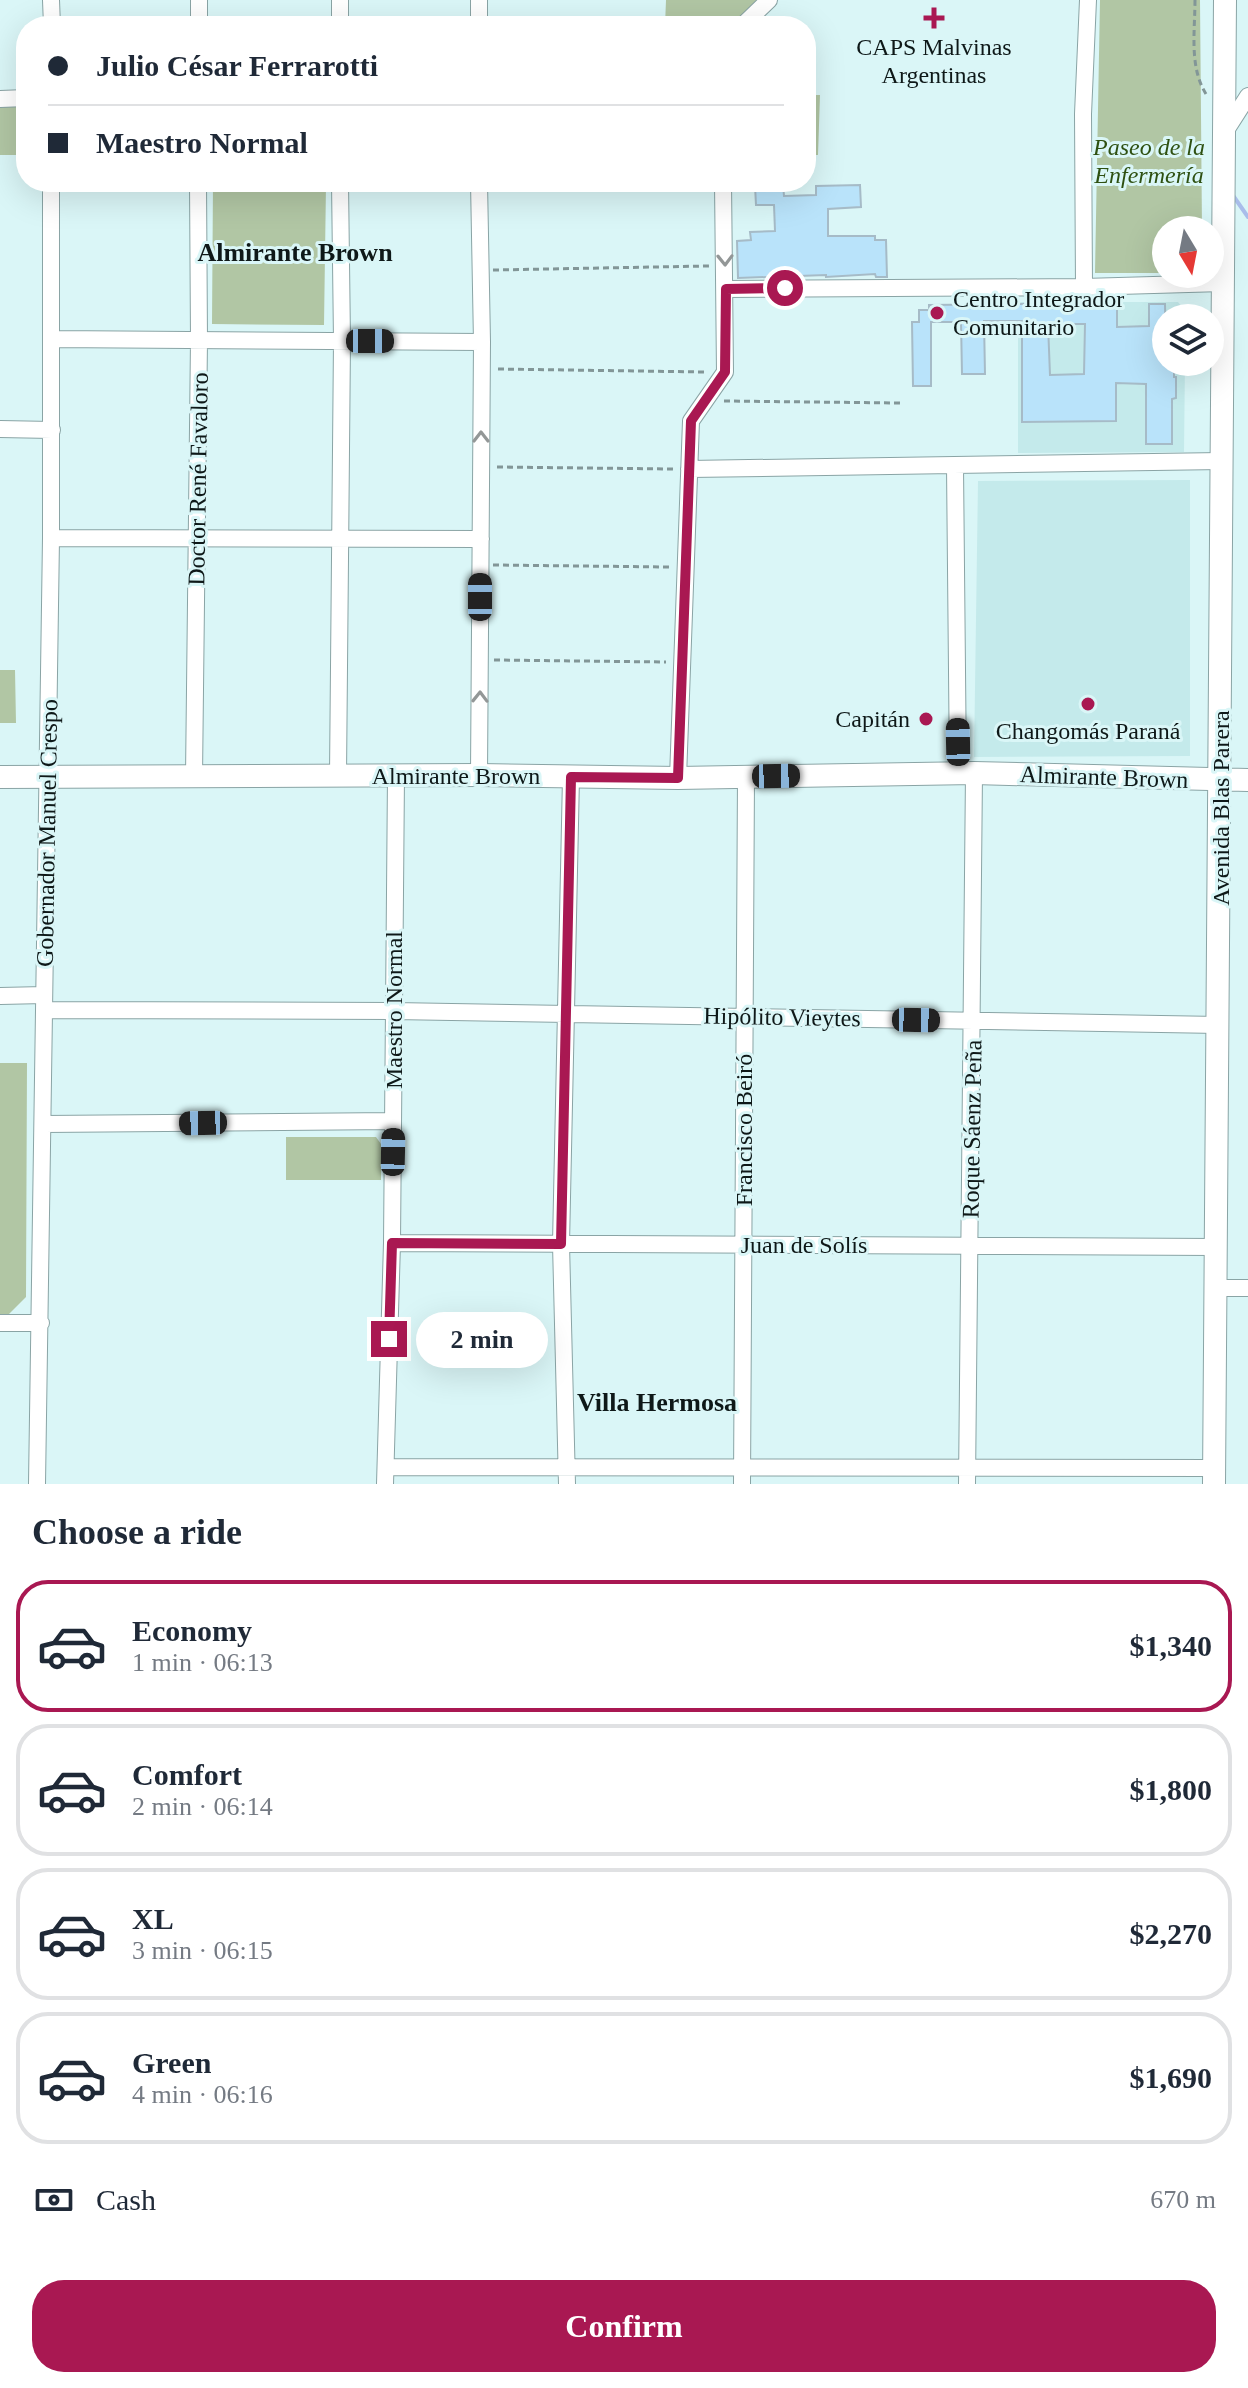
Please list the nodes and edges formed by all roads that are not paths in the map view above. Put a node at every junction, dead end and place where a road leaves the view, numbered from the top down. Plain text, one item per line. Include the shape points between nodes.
1 (769, 0) edge
2 (1088, 0) edge
3 (1225, 0) edge
4 (752, 16) edge
5 (1248, 96) edge
6 (1225, 132) junction
7 (51, 192) edge
8 (198, 192) edge
9 (340, 192) edge
10 (479, 192) edge
11 (723, 192) edge
12 (1224, 216) edge
13 (1152, 285) edge
14 (1084, 287) junction
15 (1223, 288) edge
16 (726, 289) junction
17 (53, 339) junction
18 (199, 340) junction
19 (342, 341) junction
20 (482, 342) junction
21 (0, 429) edge
22 (52, 430) junction
23 (1222, 461) junction
24 (955, 466) junction
25 (689, 469) junction
26 (51, 538) junction
27 (197, 539) junction
28 (340, 539) junction
29 (481, 539) junction
30 (966, 773) junction
31 (396, 775) junction
32 (479, 775) junction
33 (338, 776) junction
34 (0, 777) edge
35 (194, 777) junction
36 (571, 777) junction
37 (746, 777) junction
38 (49, 778) junction
39 (678, 778) junction
40 (1221, 780) junction
41 (1248, 780) edge
42 (0, 996) edge
43 (44, 1003) junction
44 (394, 1011) junction
45 (566, 1014) junction
46 (744, 1017) junction
47 (973, 1021) junction
48 (1219, 1025) junction
49 (393, 1121) junction
50 (44, 1124) junction
51 (392, 1243) junction
52 (561, 1244) junction
53 (743, 1245) junction
54 (970, 1246) junction
55 (1216, 1247) junction
56 (1215, 1288) junction
57 (1248, 1288) edge
58 (0, 1323) edge
59 (41, 1323) junction
60 (385, 1476) edge
61 (568, 1476) edge
62 (742, 1476) edge
63 (968, 1476) edge
64 (1214, 1476) edge
65 (37, 1484) edge

1 - 4 street
2 - 14 street
3 - 6 main road, Avenida Blas Parera
5 - 6 street
6 - 12 main road, Avenida Blas Parera
7 - 17 street, Gobernador Manuel Crespo
8 - 18 street, Doctor René Favaloro
9 - 19 street
10 - 20 street
11 -> 16 street
13 - 14 street
14 - 16 street
15 - 23 main road, Avenida Blas Parera
16 - 25 street via 725,372 691,421
17 - 18 street
17 - 22 street, Gobernador Manuel Crespo
18 - 19 street
18 - 27 street, Doctor René Favaloro
19 - 20 street
19 - 28 street
29 -> 20 street
21 - 22 street
22 - 26 street, Gobernador Manuel Crespo
23 - 24 street
23 - 40 main road, Avenida Blas Parera
24 - 25 street
24 - 30 street, Roque Sáenz Peña
25 - 39 street
26 - 27 street
26 - 38 street, Gobernador Manuel Crespo
27 - 28 street
27 - 35 street, Doctor René Favaloro
28 - 29 street
28 - 33 street
32 -> 29 street
30 - 37 main road, Almirante Brown
30 - 40 main road, Almirante Brown
30 - 47 street, Roque Sáenz Peña
31 - 32 main road, Almirante Brown
31 - 33 main road, Almirante Brown
31 - 44 street, Maestro Normal
32 - 36 main road, Almirante Brown
33 - 35 main road, Almirante Brown
34 - 38 main road, Almirante Brown
35 - 38 main road, Almirante Brown
36 - 39 main road, Almirante Brown
36 - 45 street
37 - 39 main road, Almirante Brown
37 - 46 street, Francisco Beiró
38 - 43 street, Gobernador Manuel Crespo
40 - 41 main road, Almirante Brown
40 - 48 main road, Avenida Blas Parera
42 - 43 street, Hipólito Vieytes
43 - 44 street, Hipólito Vieytes
43 - 50 street, Gobernador Manuel Crespo
44 - 45 street, Hipólito Vieytes
44 - 49 street, Maestro Normal
45 - 46 street, Hipólito Vieytes
45 - 52 street
46 - 47 street, Hipólito Vieytes
46 - 53 street, Francisco Beiró
47 - 48 street, Hipólito Vieytes
47 - 54 street, Roque Sáenz Peña
48 - 55 main road, Avenida Blas Parera
49 - 50 street
49 - 51 street, Maestro Normal
50 - 59 street, Gobernador Manuel Crespo
51 - 52 street, Juan de Solís
51 - 60 street, Maestro Normal
52 - 53 street, Juan de Solís
52 - 61 street
53 - 54 street, Juan de Solís
53 - 62 street, Francisco Beiró
54 - 55 street, Juan de Solís
54 - 63 street, Roque Sáenz Peña
55 - 56 main road, Avenida Blas Parera
56 - 57 street
56 - 64 main road, Avenida Blas Parera
58 - 59 street
59 - 65 street, Gobernador Manuel Crespo
60 - 61 street
61 - 62 street
62 - 63 street
63 - 64 street

